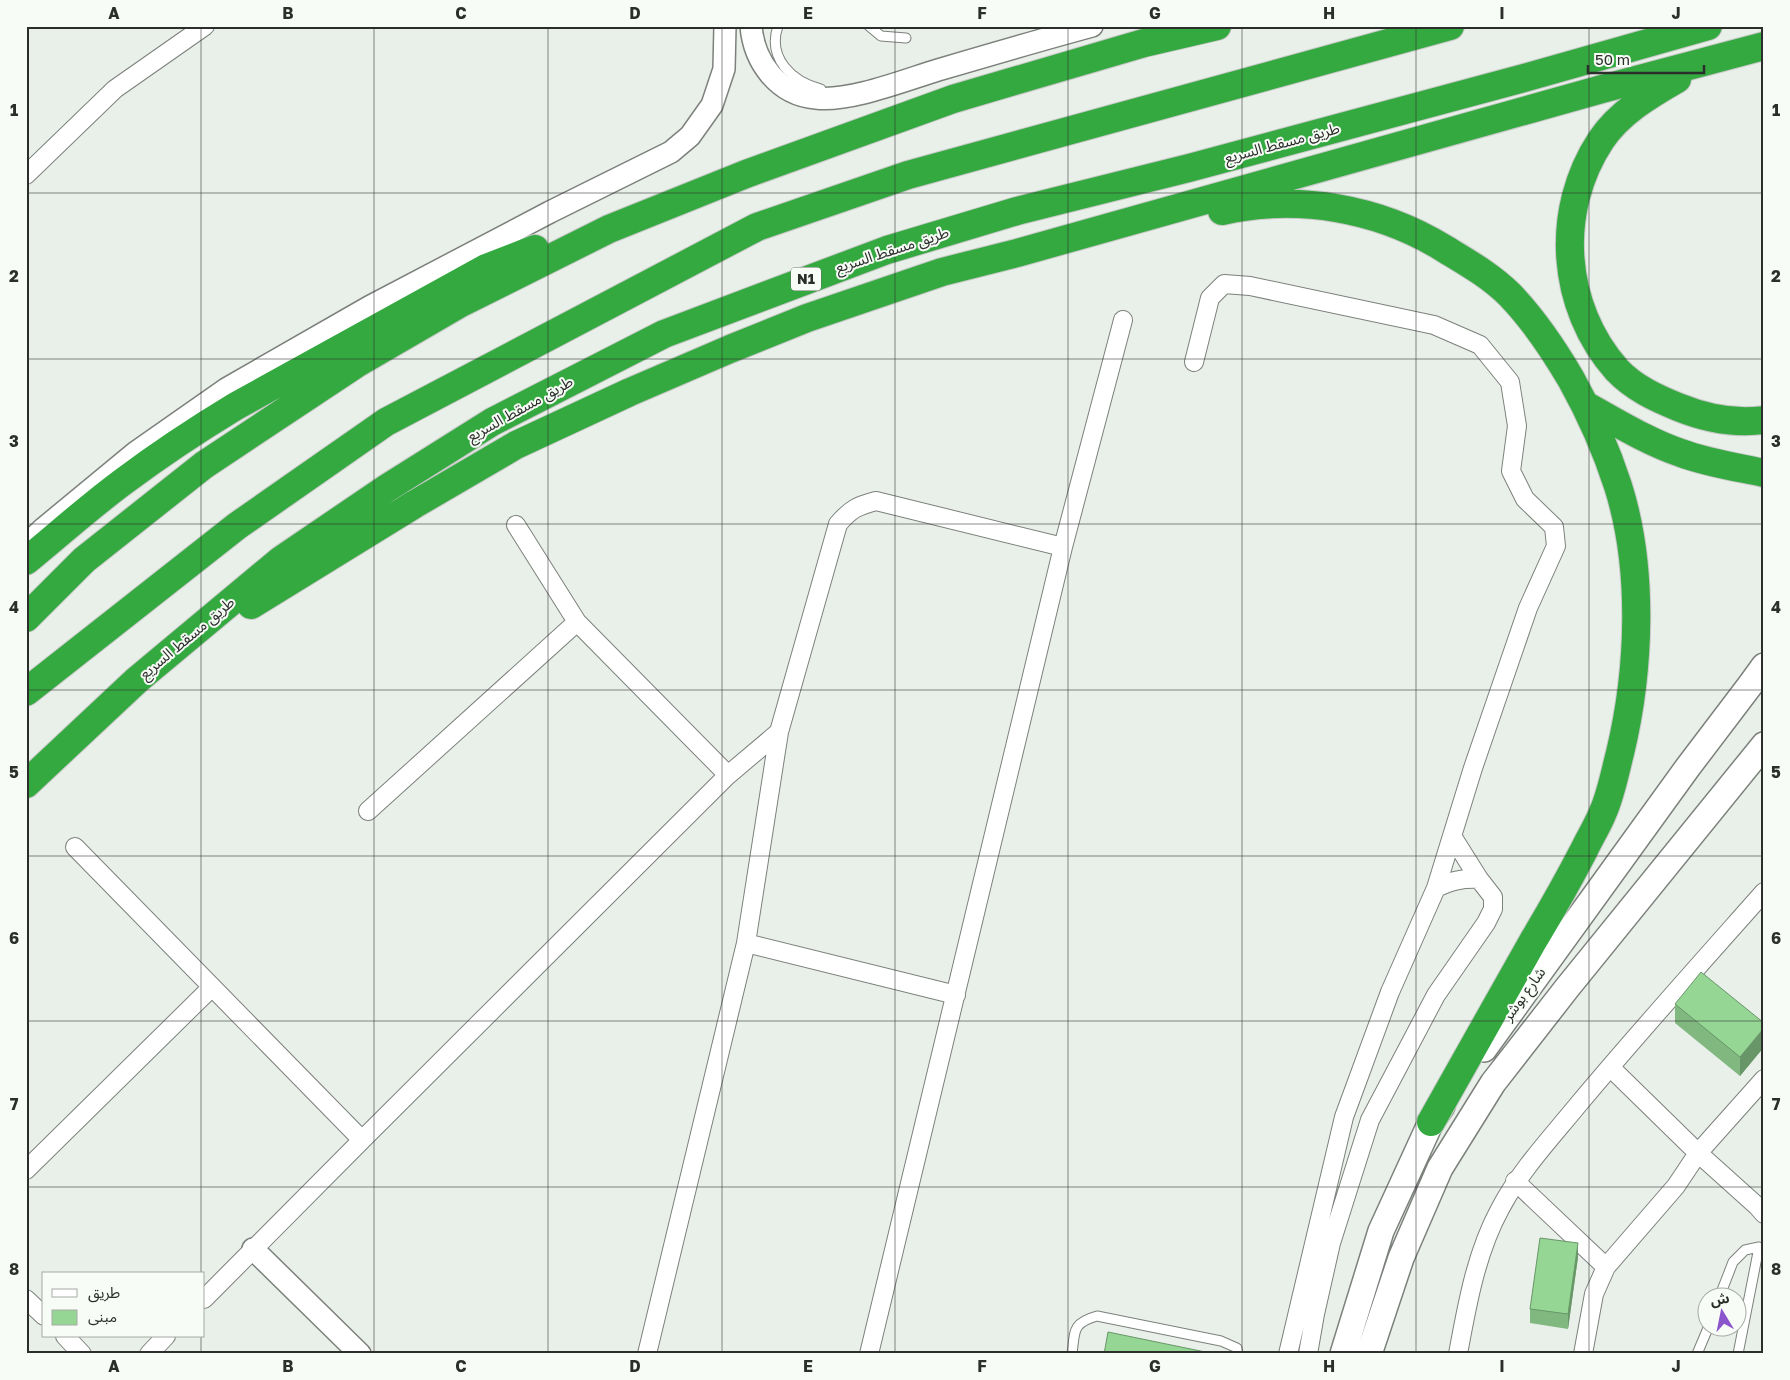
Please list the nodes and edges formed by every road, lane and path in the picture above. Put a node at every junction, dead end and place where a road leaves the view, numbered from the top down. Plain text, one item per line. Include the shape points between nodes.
1 (205, 26) edge
2 (725, 26) edge
3 (750, 26) edge
4 (778, 26) edge
5 (868, 26) edge
6 (1092, 26) edge
7 (1177, 26) edge
8 (1217, 26) edge
9 (1450, 26) edge
10 (1708, 26) edge
11 (906, 38) dead end
12 (1144, 43) junction
13 (1764, 46) edge
14 (1764, 50) edge
15 (877, 89) junction
16 (26, 175) edge
17 (609, 229) junction
18 (1017, 253) junction
19 (1122, 320) dead end
20 (1194, 362) dead end
21 (1585, 405) junction
22 (1764, 420) edge
23 (1764, 473) edge
24 (516, 525) dead end
25 (26, 545) edge
26 (1063, 548) junction
27 (26, 561) edge
28 (26, 618) edge
29 (577, 622) junction
30 (1764, 666) edge
31 (137, 680) junction
32 (26, 692) edge
33 (779, 732) junction
34 (1764, 745) edge
35 (728, 776) junction
36 (26, 784) edge
37 (368, 811) dead end
38 (1452, 836) junction
39 (75, 847) dead end
40 (1479, 879) junction
41 (1436, 888) junction
42 (1764, 892) edge
43 (746, 943) junction
44 (212, 987) junction
45 (956, 995) junction
46 (1610, 1067) junction
47 (1764, 1078) edge
48 (1431, 1122) junction
49 (362, 1140) junction
50 (1698, 1153) junction
51 (26, 1170) edge
52 (1516, 1182) junction
53 (1764, 1214) edge
54 (253, 1249) junction
55 (1606, 1267) junction
56 (1723, 1288) edge
57 (26, 1298) edge
58 (205, 1298) edge
59 (1748, 1305) edge
60 (42, 1314) edge
61 (67, 1338) edge
62 (164, 1338) edge
63 (1704, 1338) edge
64 (1741, 1338) edge
65 (82, 1354) edge
66 (149, 1354) edge
67 (360, 1354) edge
68 (647, 1354) edge
69 (869, 1354) edge
70 (1072, 1354) edge
71 (1238, 1354) edge
72 (1288, 1354) edge
73 (1308, 1354) edge
74 (1343, 1354) edge
75 (1369, 1354) edge
76 (1458, 1354) edge
77 (1583, 1354) edge
78 (1697, 1354) edge
79 (1738, 1354) edge

1 - 16 street via 115,89
2 - 25 street via 724,69 712,105 694,131 671,152 369,307 234,384 136,452
3 - 15 street via 760,61 787,89 800,95 829,99
4 - 15 lane via 775,41 780,60 801,82 826,89 862,84
5 - 11 lane via 881,36
6 - 15 street
7 - 12 highway
8 - 12 highway
9 - 32 highway via 908,175 756,227 386,422 236,526
10 - 31 highway, طريق مسقط السريع / N1 via 1199,166 1017,211 887,250 664,334 492,422 387,488 281,560
12 - 17 highway via 953,99 746,174
13 - 18 highway
14 - 22 highway via 1679,78 1640,100 1615,124 1587,164 1576,196 1569,250 1578,303 1600,347 1618,370 1652,396 1696,415 1733,421
17 - 27 highway via 559,241 486,268 272,385 200,428 126,480
17 - 28 highway via 461,303 356,364 204,465 84,560
18 - 21 highway via 1121,234 1229,209 1275,203 1332,207 1377,217 1427,237 1485,274 1510,295 1557,354
18 - 31 highway via 942,272 807,318 639,388 516,445 284,583
19 - 26 street
20 - 38 street via 1210,298 1224,284 1250,286 1434,324 1480,345 1510,382 1517,426 1510,471 1525,499 1554,527 1556,546 1528,608
21 - 23 highway via 1681,453
21 - 48 highway via 1618,488 1632,559 1636,614 1634,658 1621,751 1604,810 1565,886
24 - 29 street
26 - 33 street via 876,501 850,510 838,524
26 - 45 street
29 - 35 street
29 - 37 street
30 - 48 main road, شارع بوشر
31 - 36 highway, طريق مسقط السريع / N1
33 - 35 street
33 - 43 street
34 - 75 main road, شارع بوشر via 1493,1083 1440,1168 1401,1258
35 - 49 street
38 - 40 street
38 - 41 street
39 - 44 street
40 - 41 street via 1453,880
40 - 73 street via 1493,897 1493,909 1436,995 1370,1120 1331,1243
41 - 72 street via 1390,992 1344,1118
42 - 46 street
43 - 45 street
43 - 68 street
44 - 49 street
44 - 51 street
45 - 69 street
46 - 50 street
46 - 52 street
47 - 50 street
48 - 74 main road, شارع بوشر via 1381,1231
49 - 54 street
50 - 53 street
50 - 55 street via 1676,1186
52 - 55 street
52 - 76 street via 1487,1237 1465,1314
54 - 58 street
54 - 67 street
55 - 77 street via 1594,1294
56 - 59 lane via 1733,1262 1745,1250 1760,1247
57 - 60 street
61 - 65 street
62 - 66 street
63 - 78 lane
64 - 79 lane
70 - 71 lane via 1075,1328 1084,1320 1097,1316 1221,1341 1237,1348

